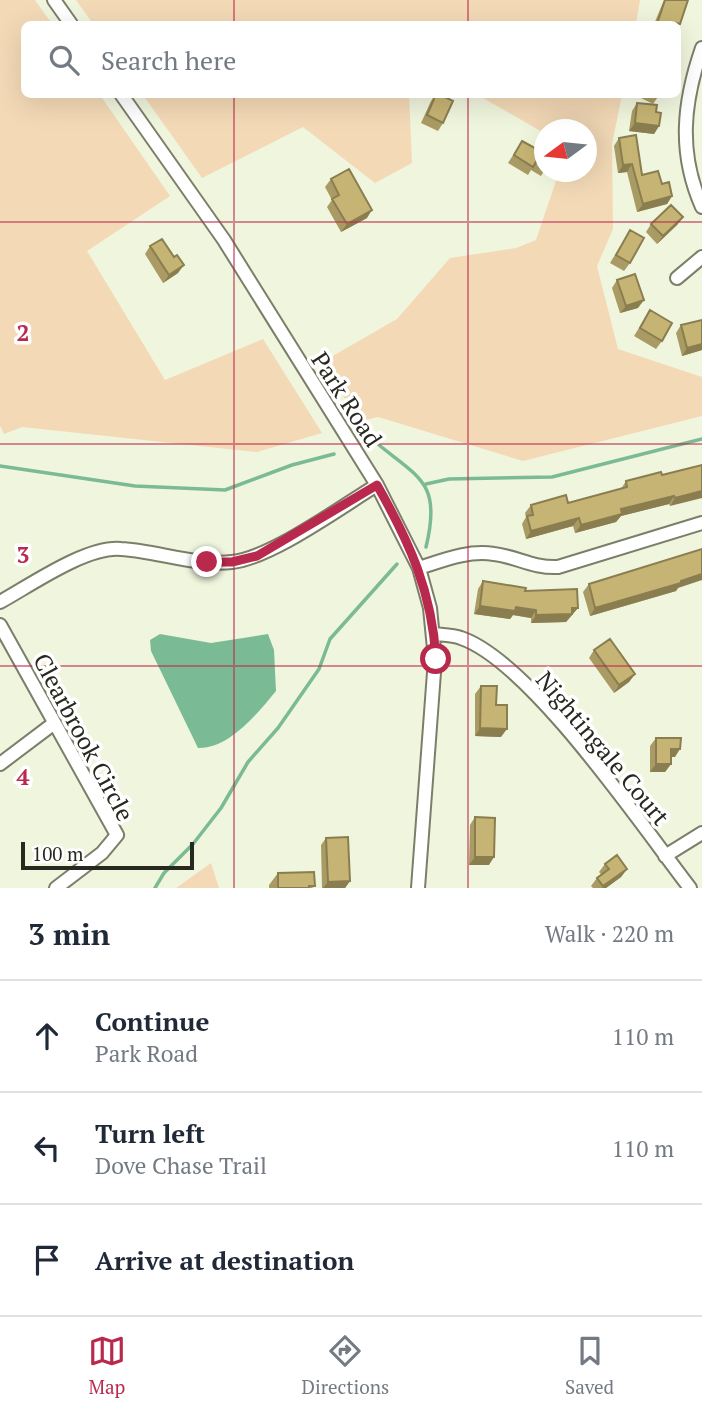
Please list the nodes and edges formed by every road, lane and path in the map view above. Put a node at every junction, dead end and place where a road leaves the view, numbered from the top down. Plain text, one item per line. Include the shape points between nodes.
1 (54, 0) edge
2 (69, 21) edge
3 (702, 48) edge
4 (124, 98) edge
5 (702, 207) edge
6 (702, 257) edge
7 (677, 278) dead end
8 (377, 485) junction
9 (702, 523) edge
10 (419, 568) junction
11 (0, 602) edge
12 (0, 625) edge
13 (434, 634) junction
14 (53, 724) junction
15 (0, 764) edge
16 (702, 833) edge
17 (665, 856) junction
18 (56, 888) edge
19 (418, 888) edge
20 (690, 888) edge

1 - 2 street
3 - 5 street via 684,126 688,170
4 - 8 street, Park Road via 224,240
6 - 7 street
8 - 10 street, Park Road
8 - 11 street via 257,556 207,562 104,549
9 - 10 street via 558,567 537,568 476,552
10 - 13 street, Park Road
12 - 14 street, Clearbrook Circle
13 - 17 street, Nightingale Court via 460,638 481,648 528,688 582,748
13 - 19 street, Park Road via 436,659
14 - 15 street
14 - 18 street, Clearbrook Circle via 117,835 102,853
16 - 17 street
17 - 20 street, Nightingale Court

